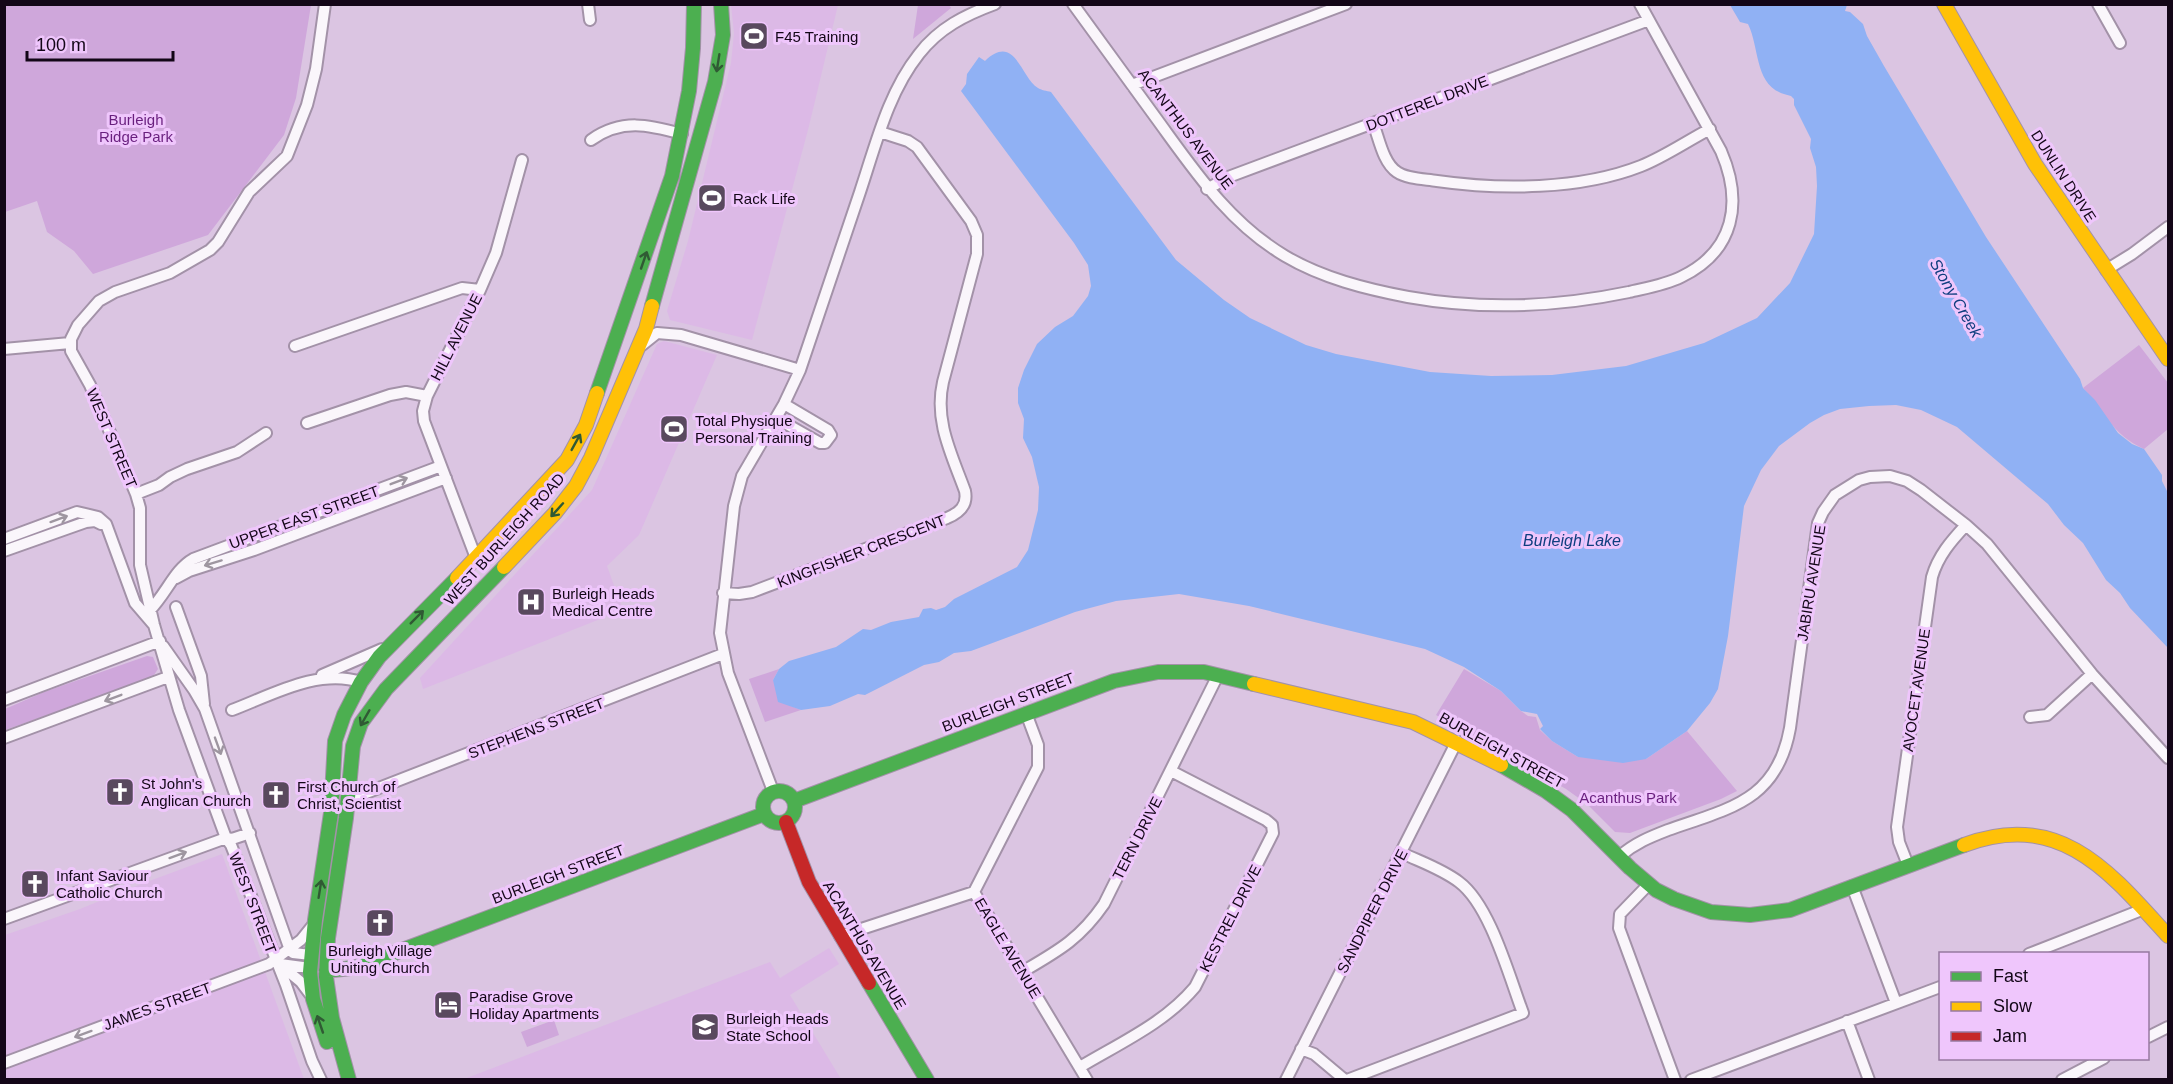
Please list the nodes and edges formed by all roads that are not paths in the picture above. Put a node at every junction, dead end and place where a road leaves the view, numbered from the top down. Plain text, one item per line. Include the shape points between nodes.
1 (324, 4) edge
2 (588, 4) edge
3 (694, 4) edge
4 (721, 4) edge
5 (995, 4) edge
6 (1073, 4) edge
7 (1346, 4) edge
8 (1640, 4) edge
9 (1944, 4) edge
10 (2098, 4) edge
11 (590, 20) dead end
12 (1649, 20) junction
13 (2120, 43) dead end
14 (1132, 85) junction
15 (1373, 123) junction
16 (1710, 129) junction
17 (880, 132) junction
18 (682, 134) junction
19 (591, 140) dead end
20 (522, 160) dead end
21 (1208, 189) junction
22 (2169, 227) edge
23 (2106, 270) junction
24 (480, 290) junction
25 (655, 300) junction
26 (681, 335) junction
27 (70, 343) junction
28 (295, 346) dead end
29 (640, 347) junction
30 (4, 349) edge
31 (2169, 359) edge
32 (800, 370) junction
33 (427, 396) junction
34 (784, 404) junction
35 (776, 418) junction
36 (308, 423) dead end
37 (266, 433) dead end
38 (441, 466) junction
39 (446, 478) junction
40 (136, 494) junction
41 (1966, 525) junction
42 (110, 533) junction
43 (4, 539) edge
44 (4, 552) edge
45 (476, 558) junction
46 (175, 578) junction
47 (723, 592) junction
48 (176, 607) dead end
49 (150, 610) junction
50 (460, 612) junction
51 (154, 625) junction
52 (160, 641) junction
53 (389, 645) junction
54 (723, 654) junction
55 (176, 664) junction
56 (2092, 674) junction
57 (1218, 675) junction
58 (311, 681) junction
59 (169, 682) junction
60 (361, 682) junction
61 (191, 686) junction
62 (4, 700) edge
63 (205, 710) junction
64 (232, 710) dead end
65 (1026, 713) junction
66 (2030, 717) dead end
67 (4, 738) edge
68 (1457, 741) junction
69 (2169, 758) edge
70 (1171, 771) junction
71 (773, 791) junction
72 (348, 800) junction
73 (794, 801) junction
74 (764, 814) junction
75 (786, 822) junction
76 (250, 833) junction
77 (226, 838) junction
78 (1402, 853) junction
79 (1620, 856) junction
80 (1908, 866) junction
81 (1649, 884) junction
82 (1852, 886) junction
83 (974, 892) junction
84 (2144, 909) junction
85 (4, 919) edge
86 (315, 920) junction
87 (282, 929) junction
88 (265, 935) junction
89 (840, 936) junction
90 (2169, 936) edge
91 (290, 949) junction
92 (397, 952) junction
93 (2034, 952) edge
94 (310, 961) junction
95 (277, 962) junction
96 (326, 964) junction
97 (369, 966) junction
98 (1022, 972) junction
99 (1939, 988) edge
100 (313, 999) junction
101 (328, 1001) junction
102 (1896, 1003) junction
103 (1847, 1021) junction
104 (2169, 1027) edge
105 (2149, 1037) edge
106 (1301, 1049) junction
107 (2102, 1060) edge
108 (4, 1063) edge
109 (1080, 1067) junction
110 (321, 1080) edge
111 (337, 1080) edge
112 (350, 1080) edge
113 (927, 1080) edge
114 (1088, 1080) edge
115 (1286, 1080) edge
116 (1346, 1080) edge
117 (1675, 1080) edge
118 (1691, 1080) edge
119 (1869, 1080) edge
120 (2062, 1080) edge

1 - 27 street via 316,69 291,149 249,192 210,250 170,273 99,301 78,325
2 - 11 street
3 - 18 street, WEST BURLEIGH ROAD via 691,86
4 -> 25 street, WEST BURLEIGH ROAD via 723,35 715,82
5 - 17 street via 956,21 920,52 899,81
6 - 14 street, ACANTHUS AVENUE
7 - 14 street
8 - 12 street, ACANTHUS AVENUE
9 - 23 street, DUNLIN DRIVE via 2019,138
10 - 13 street
12 - 15 street, DOTTEREL DRIVE
12 - 16 street, ACANTHUS AVENUE
14 - 21 street, ACANTHUS AVENUE
15 - 16 street via 1389,165 1396,172 1414,178 1491,186 1550,185 1612,174 1641,166
15 - 21 street, DOTTEREL DRIVE via 1231,176
16 - 21 street, ACANTHUS AVENUE via 1730,170 1734,197 1730,225 1714,252 1692,271 1668,282 1567,302 1442,302 1378,291 1333,278 1297,263 1259,238
17 - 32 street
17 - 47 street, KINGFISHER CRESCENT via 918,147 972,220 977,235 977,254 940,402 942,427 965,490 965,502 958,513 947,519 752,592
18 - 19 street via 650,125 619,127
45 -> 18 street, WEST BURLEIGH ROAD via 567,460 586,425 662,206
20 - 24 street, HILL AVENUE via 496,253
22 - 23 street
23 - 31 street, DUNLIN DRIVE
24 - 28 street via 462,288
24 - 33 street, HILL AVENUE
25 - 26 street via 660,322
25 - 29 street, WEST BURLEIGH ROAD
26 - 29 street via 657,333
26 - 32 street
27 - 30 street
27 - 40 street, WEST STREET
29 -> 50 street, WEST BURLEIGH ROAD via 576,486
32 - 34 street
33 - 36 street, HILL AVENUE via 405,392 390,395
33 - 38 street via 423,417
34 - 35 street
34 - 35 street via 828,430 829,439 820,443
35 - 47 street via 742,476 734,506
37 - 40 street via 242,449
38 - 39 street
46 -> 38 street, UPPER EAST STREET via 182,566 199,556
39 - 45 street
39 -> 46 street, UPPER EAST STREET
40 - 49 street, WEST STREET via 140,508 140,565
41 - 56 street, JABIRU AVENUE via 1987,544
41 - 79 street, JABIRU AVENUE via 1901,478 1870,477 1849,484 1835,495 1818,523 1790,728 1775,772 1758,791 1737,804 1639,842
41 - 80 street, AVOCET AVENUE via 1943,551 1932,578 1898,827
43 -> 42 street via 79,512 101,518
42 - 44 street via 101,524 88,521
42 - 51 street via 135,603
53 -> 45 street, WEST BURLEIGH ROAD
46 - 49 street, UPPER EAST STREET
47 - 54 street
48 - 63 street via 201,676
49 - 51 street, WEST STREET
50 - 60 street via 430,632 379,684
50 -> 72 street, WEST BURLEIGH ROAD via 386,689 361,723 352,753
51 - 52 street, WEST STREET
52 - 55 street, WEST STREET
52 - 59 street, WEST STREET
52 - 62 street
53 - 58 street
53 - 60 street, WEST BURLEIGH ROAD
54 - 71 street
54 - 72 street, STEPHENS STREET
55 - 59 street
55 - 61 street, WEST STREET
56 - 66 street via 2047,715
56 - 69 street, JABIRU AVENUE
57 - 65 street, BURLEIGH STREET via 1172,671 1134,675
57 - 68 street, BURLEIGH STREET via 1413,722
57 - 70 street, TERN DRIVE
58 - 60 street via 333,677
58 - 64 street
59 - 61 street via 178,680
59 -> 67 street
59 - 77 street, WEST STREET
86 -> 60 street, WEST BURLEIGH ROAD via 331,813 335,741
61 - 63 street, WEST STREET
63 -> 76 street, WEST STREET
65 - 73 street, BURLEIGH STREET
65 - 83 street, EAGLE AVENUE via 1038,745 1038,767
68 - 78 street, SANDPIPER DRIVE
68 - 79 street, BURLEIGH STREET via 1560,801
70 - 98 street, TERN DRIVE via 1104,904 1090,924 1060,950
70 - 109 street, KESTREL DRIVE via 1266,820 1273,833 1189,994 1162,1018
71 - 73 street via 788,793
71 - 74 street via 763,804
72 - 96 street, WEST BURLEIGH ROAD
73 - 75 street via 793,815
74 - 75 street via 771,822
74 - 92 street, BURLEIGH STREET
75 - 89 street, ACANTHUS AVENUE via 809,882
76 - 77 street
76 - 87 street, WEST STREET
85 -> 77 street
77 - 88 street, WEST STREET
78 - 106 street, SANDPIPER DRIVE
78 - 116 street via 1442,871 1472,894 1489,923 1523,1013
79 - 81 street, BURLEIGH STREET
80 - 82 street, BURLEIGH STREET
80 - 84 street, BURLEIGH STREET via 1985,838 2031,835 2088,855
81 - 82 street, BURLEIGH STREET via 1694,908 1730,916 1761,916 1790,910
81 - 117 street via 1620,914 1619,928
82 - 102 street
83 - 89 street
83 - 98 street, EAGLE AVENUE
84 - 90 street, BURLEIGH STREET
84 - 93 street
86 - 91 street
86 - 94 street, WEST BURLEIGH ROAD
87 - 88 street via 274,936
87 - 91 street, WEST STREET
88 - 95 street, WEST STREET
89 - 113 street, ACANTHUS AVENUE
91 - 94 street, WEST STREET
91 - 95 street, WEST STREET
92 - 96 street, BURLEIGH STREET via 358,962
92 - 97 street, BURLEIGH STREET
94 - 95 street via 287,966
94 - 96 street
94 - 100 street, WEST BURLEIGH ROAD
95 - 100 street, WEST STREET
95 -> 108 street, JAMES STREET
95 - 110 street, WEST STREET
96 - 97 street, BURLEIGH STREET via 352,971
96 - 101 street, WEST BURLEIGH ROAD
97 - 101 street via 341,981
98 - 109 street, EAGLE AVENUE
99 - 102 street
111 -> 100 street, WEST BURLEIGH ROAD
101 - 112 street, WEST BURLEIGH ROAD
102 - 103 street
103 - 118 street
103 - 119 street
104 - 105 street
106 - 115 street, SANDPIPER DRIVE
106 - 116 street via 1314,1054
107 - 120 street
109 - 114 street, EAGLE AVENUE

